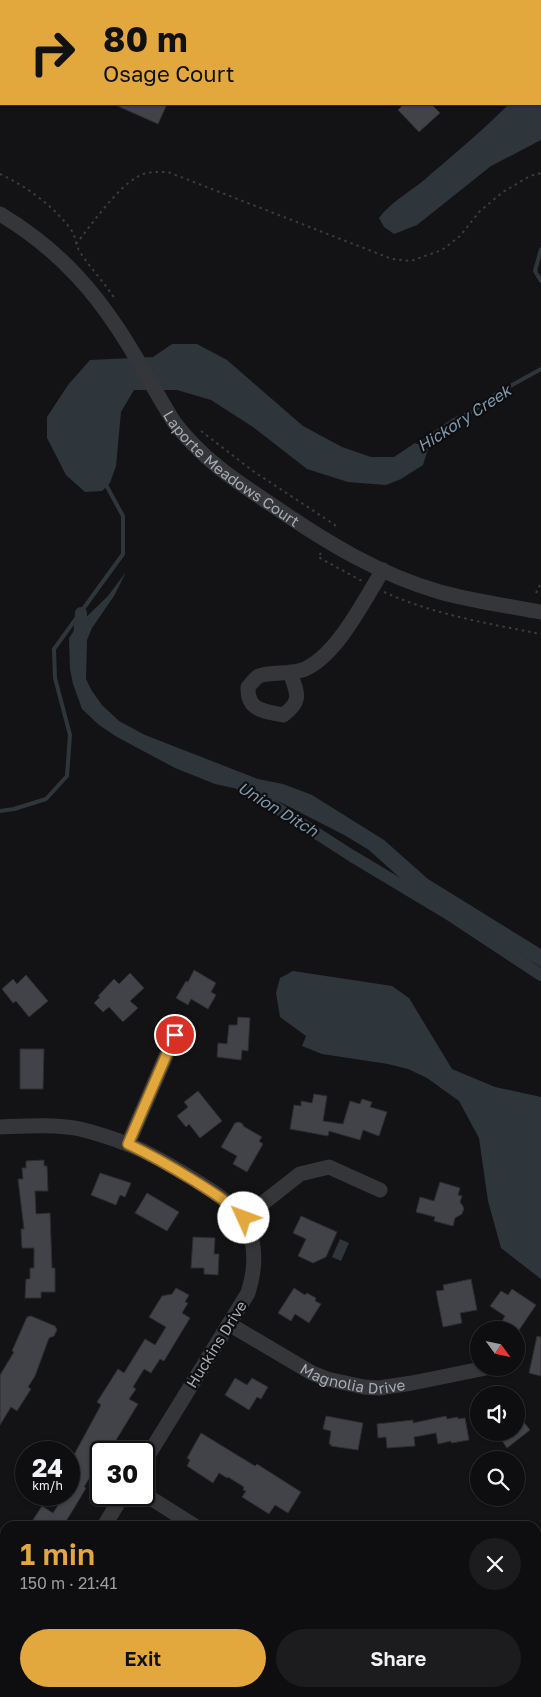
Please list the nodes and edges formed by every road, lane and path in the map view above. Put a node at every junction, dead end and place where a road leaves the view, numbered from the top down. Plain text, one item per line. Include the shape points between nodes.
1 (541, 172) edge
2 (0, 174) edge
3 (0, 214) edge
4 (76, 244) junction
5 (118, 303) dead end
6 (383, 570) junction
7 (541, 583) edge
8 (536, 593) dead end
9 (541, 612) edge
10 (290, 672) dead end
11 (175, 1035) dead end
12 (0, 1127) edge
13 (128, 1144) junction
14 (380, 1190) dead end
15 (244, 1218) junction
16 (229, 1324) junction
17 (470, 1371) edge
18 (155, 1444) edge
19 (155, 1501) edge
20 (116, 1506) edge
21 (107, 1521) edge
22 (187, 1521) edge

1 - 4 path via 503,192 442,250 411,261 392,259 168,172 137,176 122,188
2 - 4 path via 34,195 61,218 73,233
3 - 6 street, Laporte Meadows Court via 20,226 77,276 108,314 186,438 223,472 327,542
4 - 5 path
6 - 9 street, Laporte Meadows Court via 440,592
6 - 10 street via 325,656 304,670
7 - 8 path
11 - 13 street
12 - 13 street via 57,1126
13 - 15 street via 211,1191
14 - 15 street via 328,1167 300,1174
15 - 16 street, Huckins Drive via 253,1246 255,1266 248,1293
16 - 17 street, Magnolia Drive via 312,1373 364,1387 379,1388
16 - 18 street, Huckins Drive
19 - 22 street
20 - 21 street

